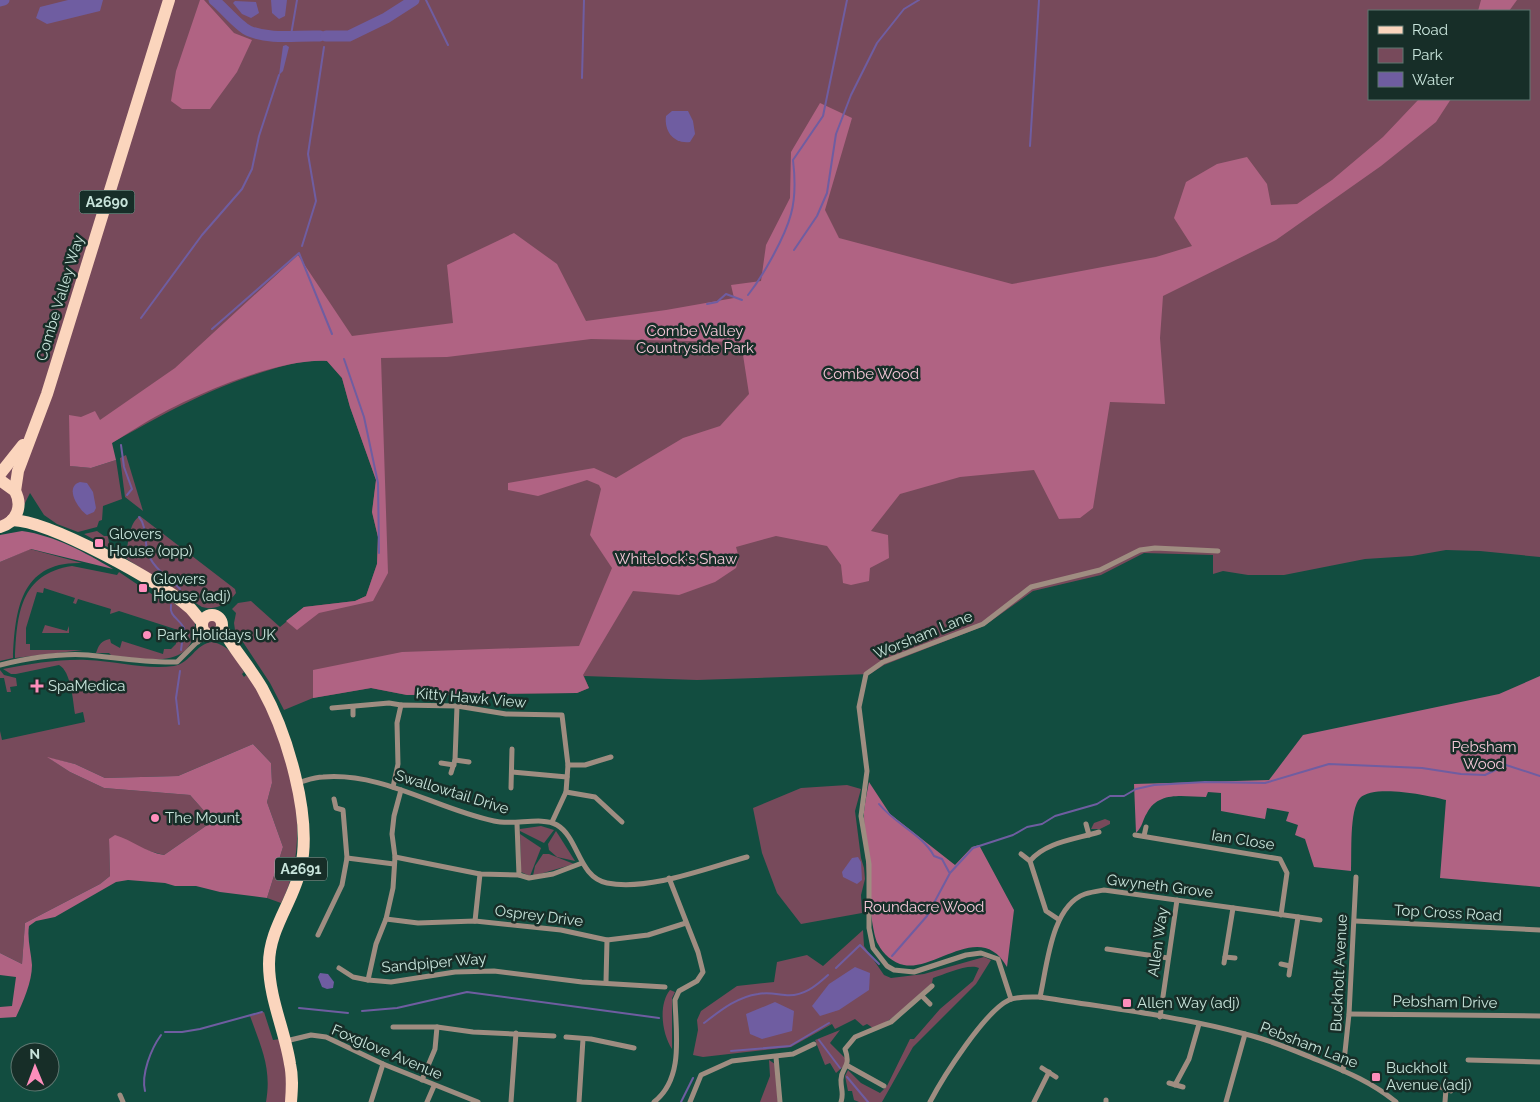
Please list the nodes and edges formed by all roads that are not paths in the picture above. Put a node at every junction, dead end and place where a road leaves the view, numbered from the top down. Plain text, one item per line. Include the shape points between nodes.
1 (167, 4) edge
2 (31, 433) junction
3 (0, 474) edge
4 (0, 480) edge
5 (17, 496) junction
6 (12, 520) junction
7 (0, 527) edge
8 (52, 529) junction
9 (1218, 551) dead end
10 (210, 628) junction
11 (197, 642) junction
12 (0, 664) edge
13 (401, 705) junction
14 (457, 706) junction
15 (353, 707) junction
16 (332, 708) dead end
17 (353, 715) dead end
18 (512, 749) dead end
19 (611, 757) dead end
20 (441, 762) dead end
21 (454, 762) junction
22 (469, 762) dead end
23 (568, 765) junction
24 (512, 772) junction
25 (450, 774) dead end
26 (567, 777) junction
27 (296, 783) junction
28 (393, 787) junction
29 (510, 788) dead end
30 (401, 790) junction
31 (566, 792) junction
32 (334, 799) dead end
33 (552, 822) junction
34 (622, 822) dead end
35 (517, 824) junction
36 (1086, 824) dead end
37 (1146, 827) dead end
38 (1099, 832) dead end
39 (1089, 835) junction
40 (1135, 835) dead end
41 (1144, 836) junction
42 (1021, 854) dead end
43 (395, 857) junction
44 (748, 857) dead end
45 (347, 858) junction
46 (1030, 860) junction
47 (582, 863) junction
48 (394, 864) junction
49 (480, 874) junction
50 (518, 874) junction
51 (1356, 877) dead end
52 (669, 878) junction
53 (1177, 900) junction
54 (1234, 908) junction
55 (1281, 914) junction
56 (1298, 917) junction
57 (1058, 919) junction
58 (386, 920) junction
59 (1320, 920) dead end
60 (475, 921) junction
61 (1355, 921) junction
62 (686, 923) junction
63 (1540, 930) edge
64 (318, 935) dead end
65 (608, 940) junction
66 (1115, 944) dead end
67 (1107, 949) dead end
68 (1114, 950) junction
69 (1168, 958) junction
70 (1235, 958) dead end
71 (1281, 964) dead end
72 (1290, 966) junction
73 (339, 968) dead end
74 (1289, 975) dead end
75 (368, 980) junction
76 (606, 982) junction
77 (665, 986) dead end
78 (932, 986) dead end
79 (922, 996) junction
80 (1040, 997) junction
81 (1011, 999) junction
82 (930, 1004) dead end
83 (1349, 1014) junction
84 (1540, 1016) edge
85 (1160, 1017) junction
86 (1199, 1024) junction
87 (394, 1027) dead end
88 (437, 1027) junction
89 (516, 1033) junction
90 (1245, 1034) junction
91 (554, 1036) dead end
92 (566, 1037) dead end
93 (583, 1039) junction
94 (285, 1041) junction
95 (814, 1044) dead end
96 (634, 1048) dead end
97 (776, 1057) junction
98 (1468, 1060) dead end
99 (1540, 1062) edge
100 (383, 1064) junction
101 (848, 1066) junction
102 (1042, 1068) dead end
103 (1343, 1071) junction
104 (1049, 1072) junction
105 (1056, 1076) dead end
106 (422, 1080) junction
107 (434, 1086) junction
108 (884, 1086) dead end
109 (1182, 1087) dead end
110 (1446, 1089) dead end
111 (120, 1095) dead end
112 (123, 1102) edge
113 (291, 1102) edge
114 (371, 1102) edge
115 (427, 1102) edge
116 (478, 1102) edge
117 (511, 1102) edge
118 (579, 1102) edge
119 (654, 1102) edge
120 (690, 1102) edge
121 (780, 1102) edge
122 (840, 1102) edge
123 (930, 1102) edge
124 (1034, 1102) edge
125 (1226, 1102) edge
126 (1396, 1102) edge
127 (1445, 1102) edge

1 - 2 main road, Combe Valley Way / A2690 via 47,394
2 - 3 main road, Combe Valley Way / A2690
2 - 5 main road, Combe Valley Way / A2690 via 18,471
4 - 5 main road
5 - 6 main road, Combe Valley Way via 18,510
5 - 8 main road, A2691
6 - 7 main road
6 - 8 main road, A2691
8 - 10 main road, A2691 via 146,580 190,608
9 - 81 street, Worsham Lane via 1140,550 1100,570 1031,587 983,624 883,662 866,674 859,707 867,771 861,816 869,864 868,912 873,948 887,966 914,972 966,955 989,954 998,959
10 - 11 street
10 - 11 street
10 - 27 main road, A2691 via 230,644 251,670 274,711
11 - 12 street via 177,662 116,660 88,655 38,657
13 - 14 street, Kitty Hawk View
13 - 15 street
13 - 28 street, Kitty Hawk View via 397,723 398,764
14 - 21 street
14 - 23 street, Kitty Hawk View via 506,714 562,715
15 - 16 street
15 - 17 street
18 - 24 street
19 - 23 street
20 - 21 street
21 - 22 street
21 - 25 street
23 - 26 street
24 - 26 street
24 - 29 street
26 - 31 street
27 - 28 street, Swallowtail Drive via 322,777 356,779
27 - 94 main road, A2691 via 302,865 276,926 269,962
28 - 30 street, Swallowtail Drive
30 - 35 street, Swallowtail Drive via 493,821
30 - 43 street, Sandpiper Way via 392,834
31 - 33 street
31 - 34 street via 595,797
32 - 45 street via 336,808 343,810
33 - 35 street, Swallowtail Drive via 541,820
33 - 47 street via 564,831
35 - 50 street
36 - 39 street
37 - 41 street
38 - 39 street
39 - 46 street via 1050,847 1036,853
40 - 41 street, Ian Close
41 - 55 street, Ian Close via 1280,859 1288,873
42 - 46 street
43 - 48 street, Sandpiper Way
43 - 49 street
44 - 52 street
45 - 48 street
45 - 64 street via 342,885
46 - 57 street via 1046,911
47 - 50 street via 538,878
47 - 52 street via 594,877 607,883 627,884
48 - 58 street, Sandpiper Way
49 - 50 street
49 - 60 street
51 - 61 street, Buckholt Avenue
52 - 62 street
53 - 54 street, Gwyneth Grove
53 - 57 street, Gwyneth Grove via 1104,890 1084,894 1068,905
53 - 69 street, Allen Way
54 - 55 street, Gwyneth Grove
54 - 70 street via 1225,960
55 - 56 street, Gwyneth Grove
56 - 59 street, Gwyneth Grove
56 - 72 street
57 - 80 street, Gwyneth Grove
58 - 60 street, Osprey Drive
58 - 75 street, Sandpiper Way via 376,944
60 - 65 street, Osprey Drive via 561,930
61 - 63 street, Top Cross Road
61 - 83 street, Buckholt Avenue
62 - 65 street, Osprey Drive via 648,935
62 - 119 street via 703,972 697,981 679,991 674,1073 669,1087
65 - 76 street
66 - 68 street
67 - 68 street
68 - 69 street
69 - 85 street, Allen Way
71 - 72 street
72 - 74 street
73 - 75 street via 353,977
75 - 76 street, Sandpiper Way via 391,982 455,972 494,970 582,982
76 - 77 street, Sandpiper Way
78 - 79 street
79 - 82 street
79 - 101 street via 891,1022 849,1042 845,1049
80 - 81 street, Pebsham Lane
80 - 85 street, Pebsham Lane
81 - 123 street via 996,1009 968,1044
83 - 84 street, Pebsham Drive
83 - 103 street, Buckholt Avenue
85 - 86 street, Pebsham Lane
86 - 90 street, Pebsham Lane
86 - 109 street via 1189,1060 1172,1084
87 - 88 street
88 - 89 street
88 - 106 street via 435,1048
89 - 91 street
89 - 117 street
90 - 103 street, Pebsham Lane via 1284,1046
90 - 125 street
92 - 93 street
93 - 96 street
93 - 118 street
94 - 100 street, Foxglove Avenue via 311,1035 326,1037
94 - 113 main road, A2691 via 291,1066
95 - 97 street
97 - 120 street via 732,1061 702,1075
97 - 121 street
98 - 99 street
100 - 106 street, Foxglove Avenue
100 - 114 street
101 - 108 street
101 - 122 street via 841,1080 844,1094
102 - 104 street
103 - 126 street, Pebsham Lane via 1364,1080
104 - 105 street
104 - 124 street
106 - 107 street, Foxglove Avenue
107 - 115 street
107 - 116 street, Foxglove Avenue
110 - 127 street
111 - 112 street

